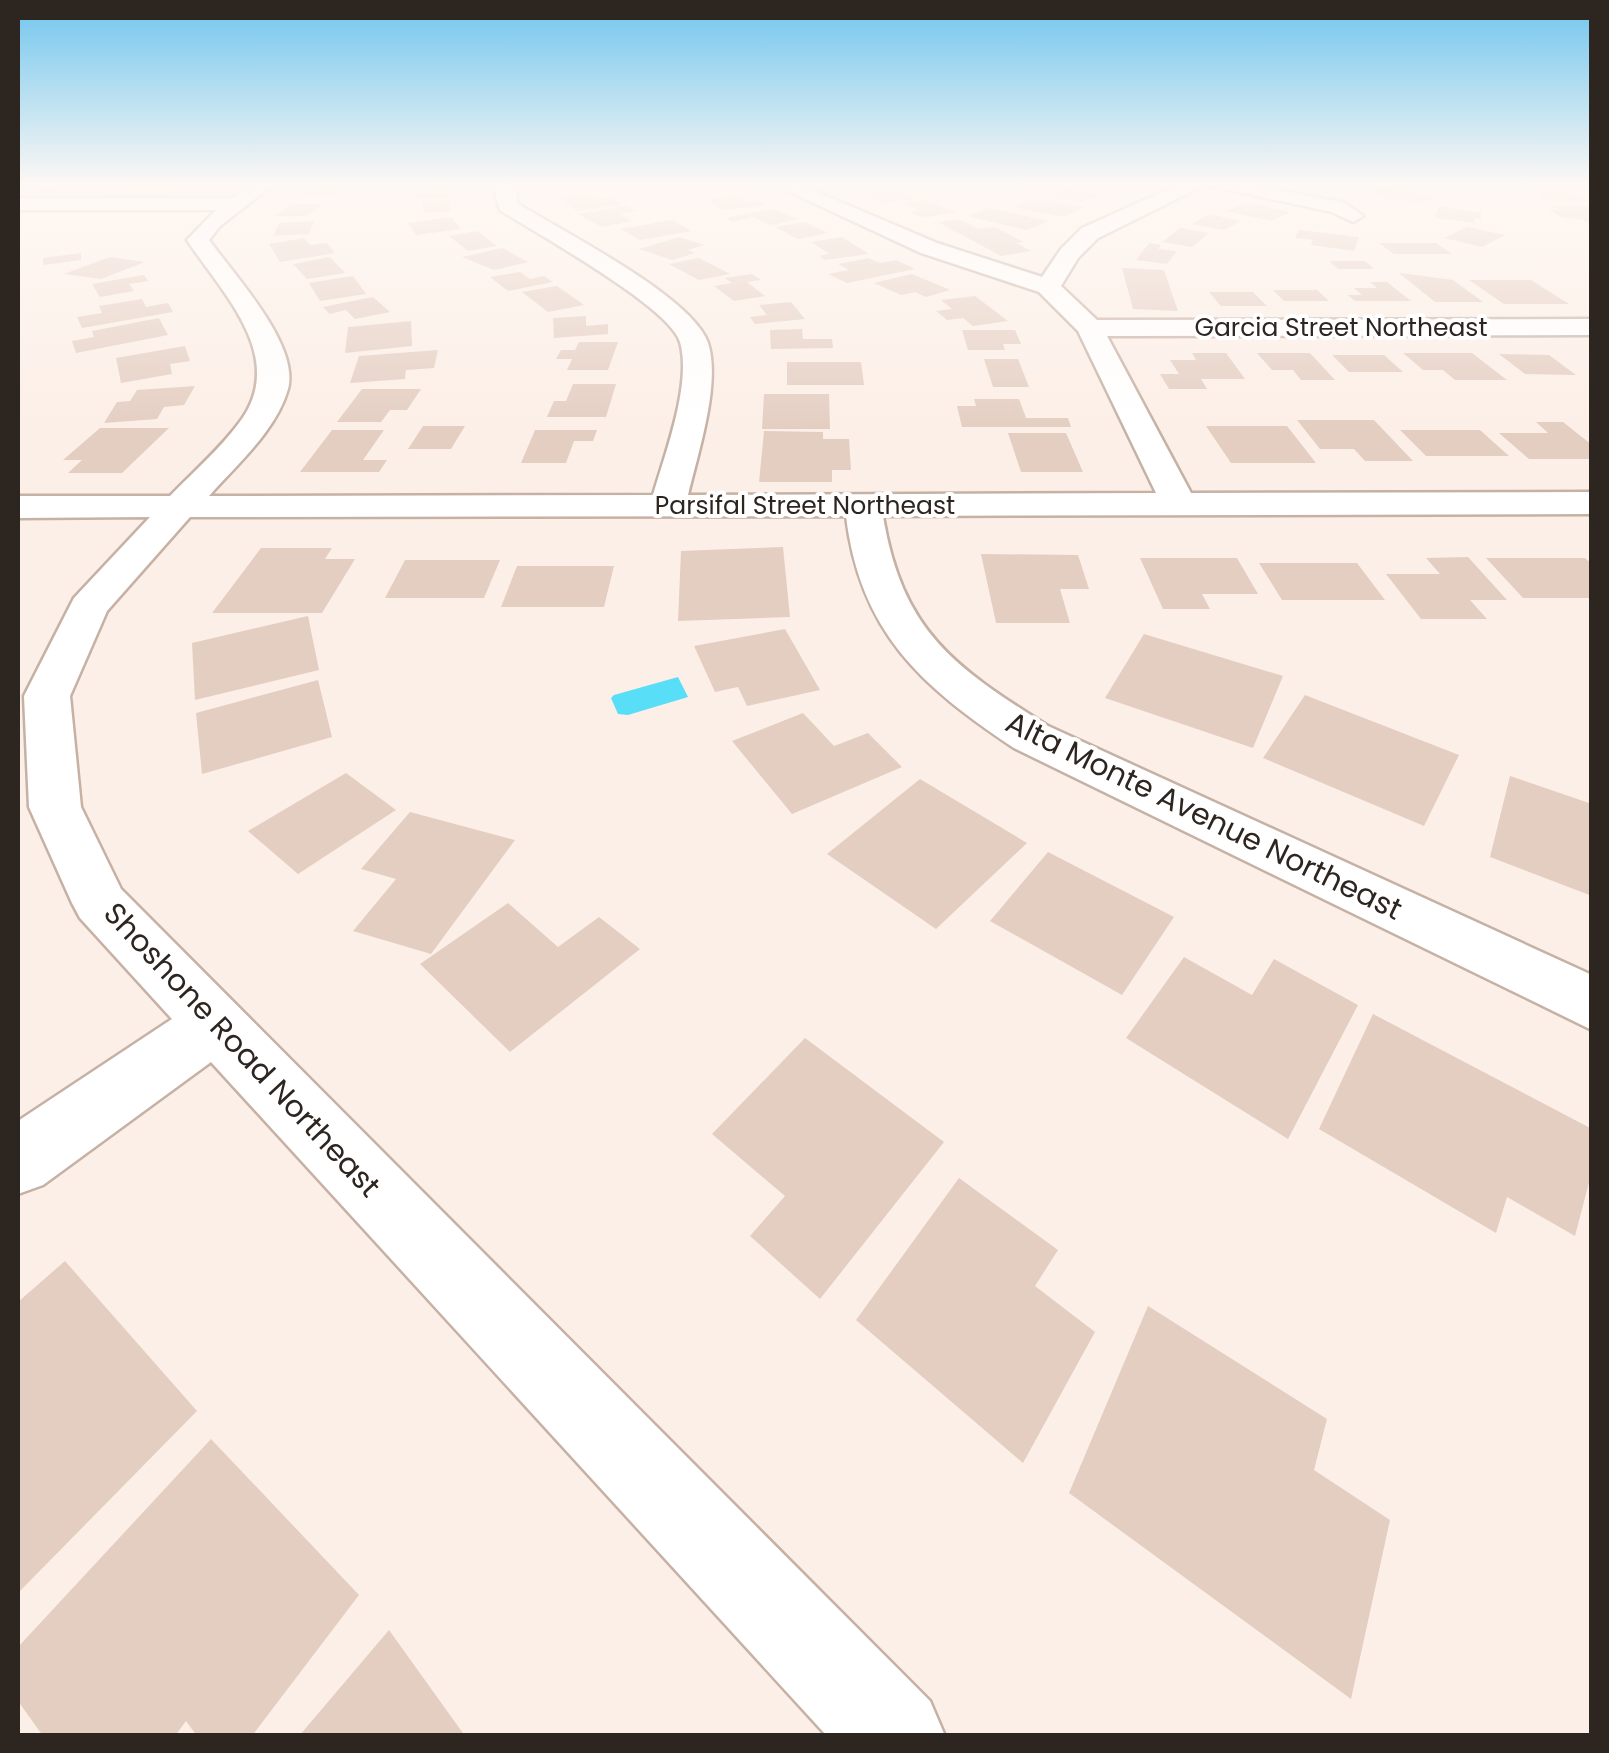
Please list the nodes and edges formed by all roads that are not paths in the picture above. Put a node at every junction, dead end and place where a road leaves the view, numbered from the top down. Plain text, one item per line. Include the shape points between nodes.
1 (227, 266) edge
2 (602, 266) edge
3 (983, 266) edge
4 (1061, 266) edge
5 (1048, 287) junction
6 (1592, 327) edge
7 (1090, 328) junction
8 (1592, 503) edge
9 (1179, 504) junction
10 (668, 505) junction
11 (863, 505) junction
12 (179, 506) junction
13 (18, 507) edge
14 (1592, 1004) edge
15 (216, 1024) junction
16 (18, 1161) edge
17 (894, 1736) edge

1 - 12 street, Shoshone Road Northeast via 272,354 274,387 254,426
2 - 10 street via 682,320 695,345 696,378
3 - 5 street
4 - 5 street
5 - 7 street
6 - 7 street, Garcia Street Northeast
7 - 9 street
8 - 9 street, Parsifal Street Northeast
9 - 11 street, Parsifal Street Northeast
10 - 11 street, Parsifal Street Northeast
10 - 12 street, Parsifal Street Northeast
11 - 14 street, Alta Monte Avenue Northeast via 877,580 901,631 960,691 1031,738
12 - 13 street, Parsifal Street Northeast
12 - 15 street, Shoshone Road Northeast via 88,607 47,696 56,807 100,903
15 - 16 street
15 - 17 street, Shoshone Road Northeast

